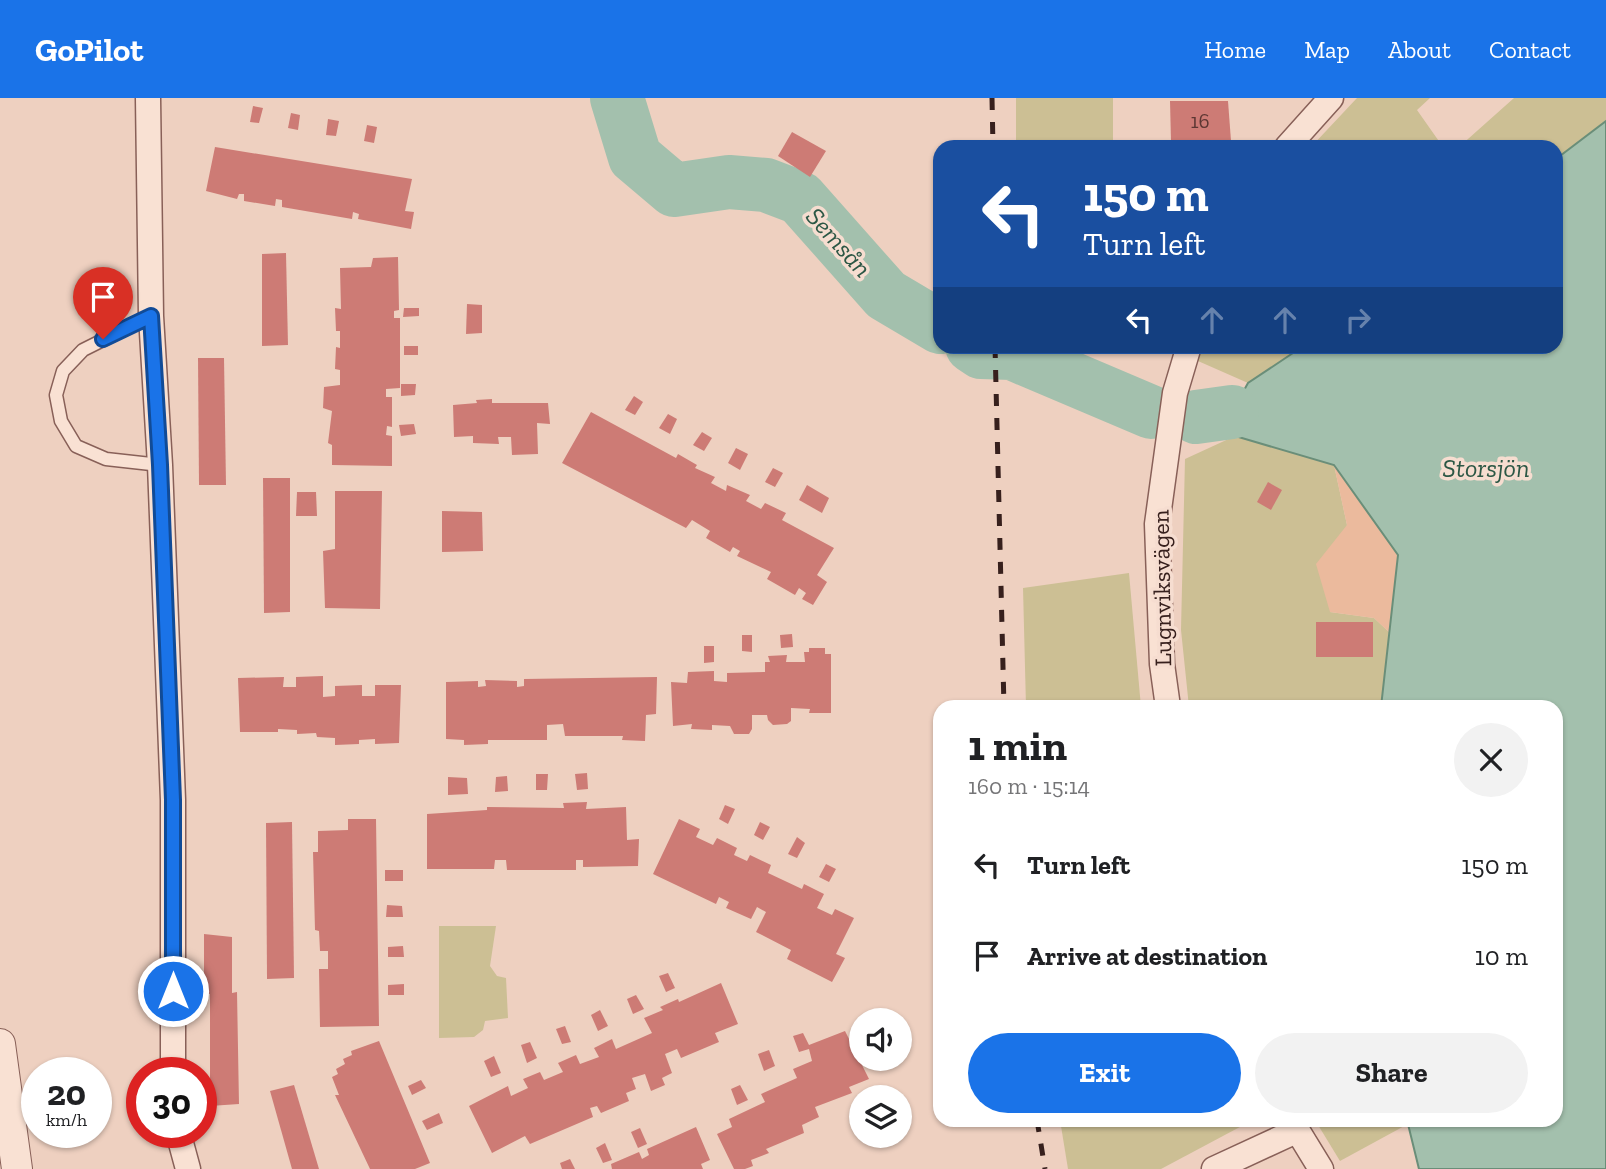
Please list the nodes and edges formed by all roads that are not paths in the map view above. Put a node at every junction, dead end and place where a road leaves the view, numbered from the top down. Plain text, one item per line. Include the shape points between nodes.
1 (148, 98) edge
2 (1331, 98) edge
3 (1293, 140) edge
4 (151, 316) junction
5 (1187, 354) edge
6 (160, 465) junction
7 (1167, 700) edge
8 (0, 1044) edge
9 (173, 1057) edge
10 (1292, 1127) edge
11 (1295, 1127) edge
12 (182, 1148) edge
13 (17, 1169) edge
14 (188, 1169) edge
15 (1214, 1169) edge
16 (1321, 1169) edge

1 - 4 street
2 - 3 street
4 - 6 street
4 - 6 lane via 83,350 63,371 56,395 61,421 76,446 106,459
5 - 7 street, Lugnviksvägen via 1175,393 1157,524
6 - 9 street via 173,800
8 - 13 street
10 - 15 street
11 - 16 street
12 - 14 street

